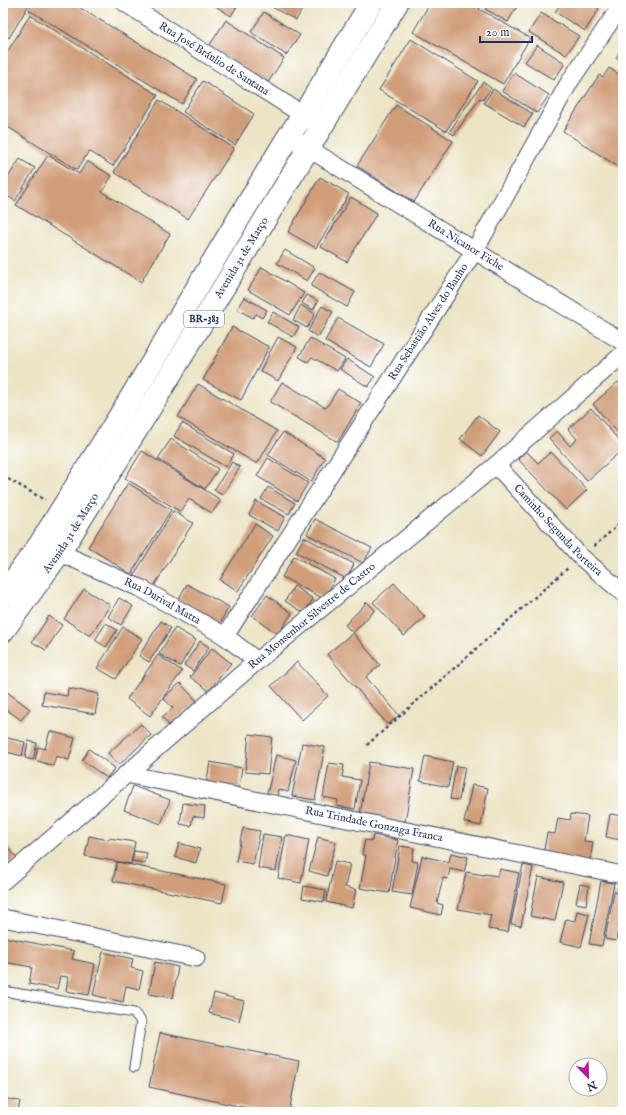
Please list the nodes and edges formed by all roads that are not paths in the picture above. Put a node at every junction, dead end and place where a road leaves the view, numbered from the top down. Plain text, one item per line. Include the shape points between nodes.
1 (125, 3) edge
2 (371, 3) edge
3 (397, 3) edge
4 (623, 3) edge
5 (312, 120) junction
6 (288, 137) junction
7 (308, 147) junction
8 (475, 250) junction
9 (623, 342) edge
10 (623, 354) edge
11 (496, 465) junction
12 (40, 544) junction
13 (60, 552) junction
14 (623, 593) edge
15 (3, 595) edge
16 (3, 631) edge
17 (225, 636) junction
18 (257, 661) junction
19 (126, 774) junction
20 (623, 874) edge
21 (3, 881) edge
22 (3, 918) edge
23 (196, 958) dead end
24 (3, 991) edge
25 (134, 1067) dead end

1 - 5 street, Rua José Bráulio de Santana
2 - 5 main road, Avenida 31 de Março / BR-383
3 - 5 main road, Avenida 31 de Março / BR-383
4 - 8 street, Rua Sebastião Alves do Banho via 570,81
5 - 6 main road, Avenida 31 de Março / BR-383
5 - 7 main road, Avenida 31 de Março / BR-383
6 - 7 street, Rua Nicanor Fiche
6 - 12 main road, Avenida 31 de Março / BR-383
7 - 8 street, Rua Nicanor Fiche
7 - 13 main road, Avenida 31 de Março / BR-383
8 - 9 street, Rua Nicanor Fiche
8 - 17 street, Rua Sebastião Alves do Banho
10 - 11 street, Rua Monsenhor Silvestre de Castro
11 - 14 street, Caminho Segunda Porteira via 581,557
11 - 18 street, Rua Monsenhor Silvestre de Castro
12 - 13 street, Rua Durival Matta
12 - 15 main road, Avenida 31 de Março / BR-383
13 - 16 main road, Avenida 31 de Março / BR-383
13 - 17 street, Rua Durival Matta via 142,589
17 - 18 street, Rua Durival Matta
18 - 19 street, Rua Monsenhor Silvestre de Castro
19 - 20 street, Rua Trindade Gonzaga Franca
19 - 21 street, Rua Monsenhor Silvestre de Castro
22 - 23 street
24 - 25 lane via 134,1013 141,1021

